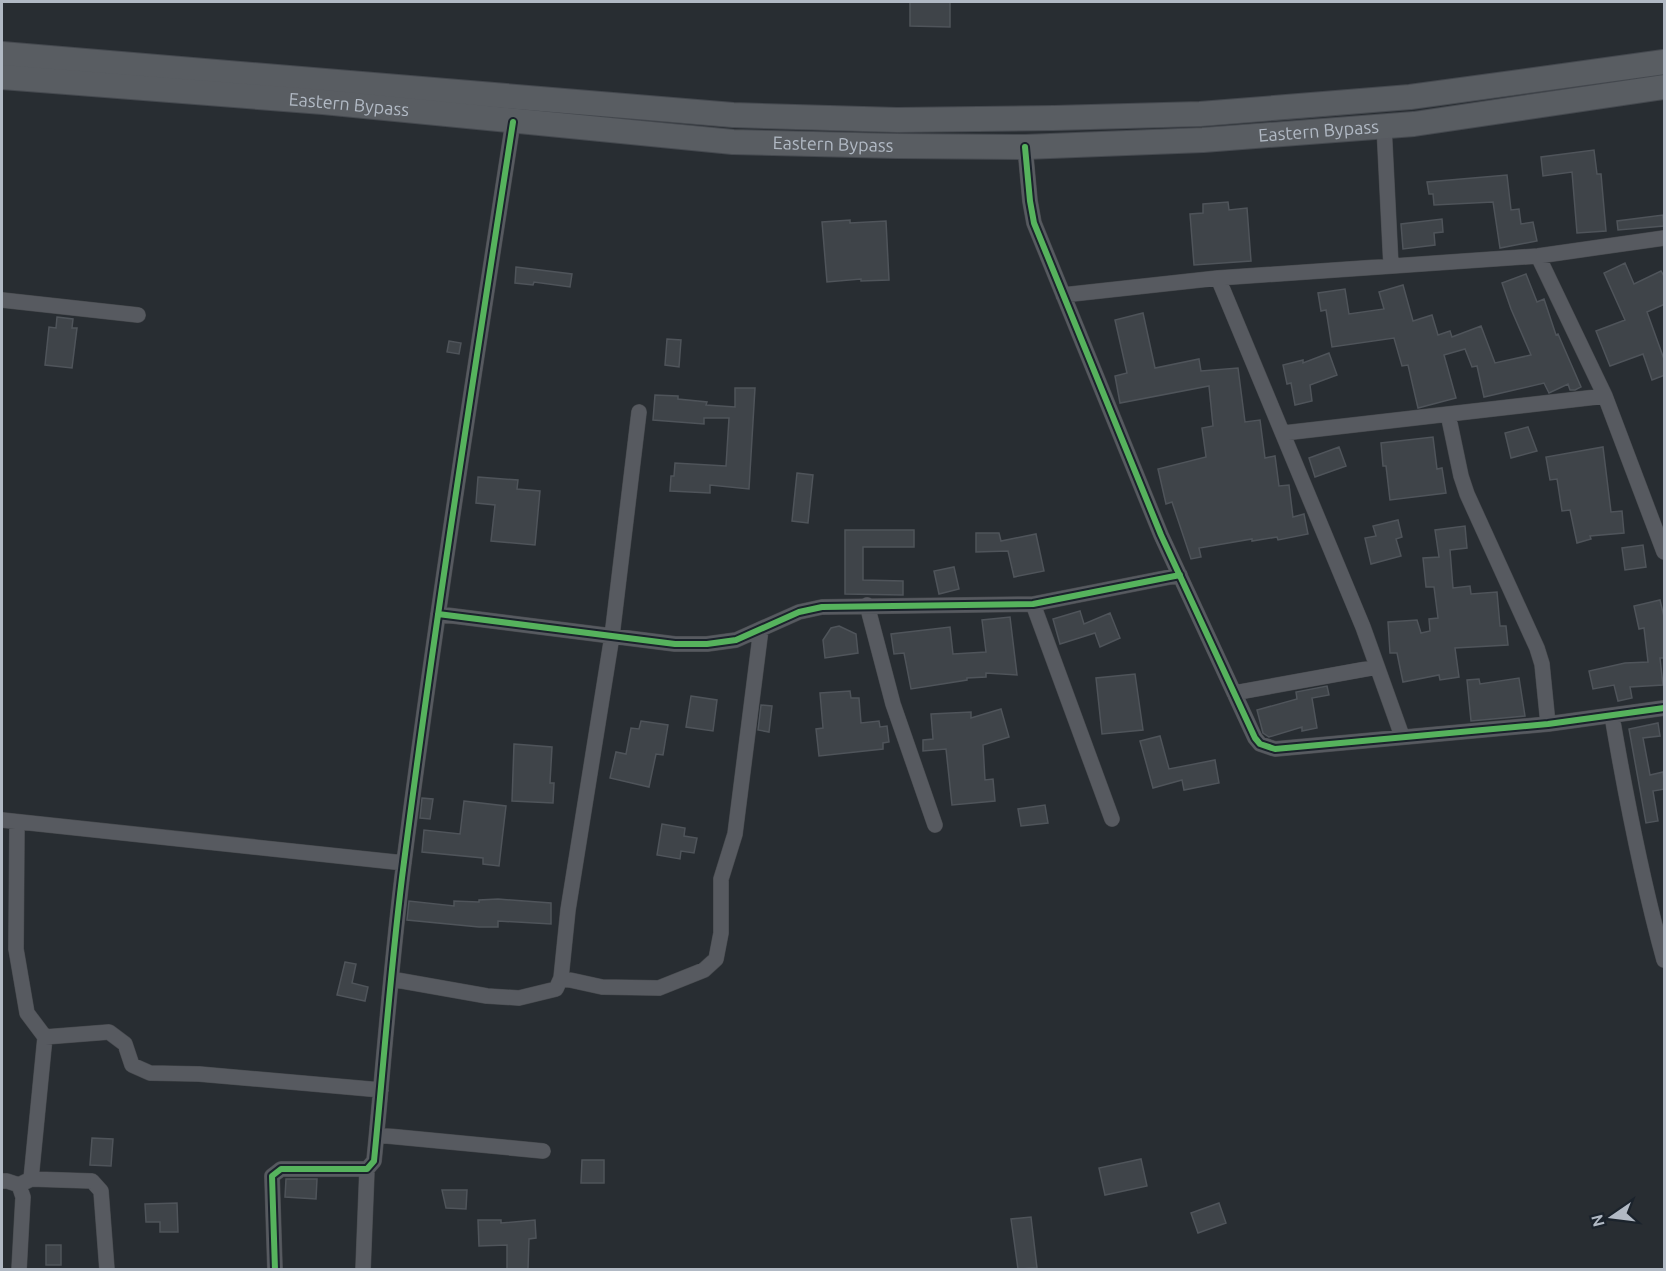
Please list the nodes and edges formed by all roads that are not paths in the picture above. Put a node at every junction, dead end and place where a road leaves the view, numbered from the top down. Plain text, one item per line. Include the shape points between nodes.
1 (2, 54) edge
2 (1665, 62) edge
3 (2, 77) edge
4 (1665, 87) edge
5 (513, 122) junction
6 (1384, 126) junction
7 (1025, 147) junction
8 (1665, 238) edge
9 (1538, 256) junction
10 (1391, 266) junction
11 (1218, 278) junction
12 (1063, 296) junction
13 (2, 300) edge
14 (138, 315) dead end
15 (1605, 396) junction
16 (639, 412) dead end
17 (1448, 414) junction
18 (1284, 434) junction
19 (1665, 552) edge
20 (1180, 575) junction
21 (1033, 604) junction
22 (867, 605) junction
23 (438, 614) junction
24 (761, 628) junction
25 (612, 636) junction
26 (1377, 667) junction
27 (1234, 693) junction
28 (1665, 708) edge
29 (1612, 716) junction
30 (1548, 724) junction
31 (1402, 736) junction
32 (1112, 819) dead end
33 (9, 821) edge
34 (935, 825) dead end
35 (404, 863) junction
36 (1665, 960) edge
37 (561, 978) junction
38 (391, 979) junction
39 (45, 1037) junction
40 (381, 1090) junction
41 (377, 1135) junction
42 (543, 1151) dead end
43 (367, 1169) junction
44 (2, 1180) edge
45 (25, 1182) junction
46 (19, 1269) edge
47 (107, 1269) edge
48 (275, 1269) edge
49 (363, 1269) edge

1 - 2 main road, Eastern Bypass via 734,115 897,120 1200,114 1410,97
3 - 5 main road, Eastern Bypass via 323,102
4 - 6 main road, Eastern Bypass
5 - 7 main road, Eastern Bypass via 733,142
5 - 23 street
6 - 7 main road, Eastern Bypass via 1203,140
6 - 10 street
7 - 12 street via 1034,223
8 - 9 street
9 - 10 street
9 - 15 street
10 - 11 street
11 - 12 street
11 - 18 street
12 - 20 street
13 - 14 street
15 - 17 street
15 - 19 street
16 - 25 street
17 - 18 street
17 - 30 street via 1467,494 1537,648
18 - 26 street
20 - 21 street
20 - 27 street
21 - 22 street
21 - 32 street
22 - 24 street via 798,612
22 - 34 street via 892,704
23 - 25 street
23 - 35 street
24 - 25 street via 736,640 707,644
24 - 37 street via 735,834 721,879 722,933 717,959 704,970 659,988 602,987
25 - 37 street via 568,910
26 - 27 street
26 - 31 street
27 - 31 street via 1255,738 1267,748
28 - 29 street
29 - 30 street
29 - 36 street
30 - 31 street
33 - 35 street
33 - 39 street via 16,948 27,1013
35 - 38 street
37 - 38 street via 556,989 519,998
38 - 40 street
39 - 40 street via 109,1032 125,1044 132,1065 150,1073
39 - 45 street
40 - 41 street
41 - 42 street
41 - 43 street via 374,1161
43 - 48 street via 281,1169 272,1176
43 - 49 street
44 - 45 street
45 - 46 street
45 - 47 street via 92,1182 101,1191

